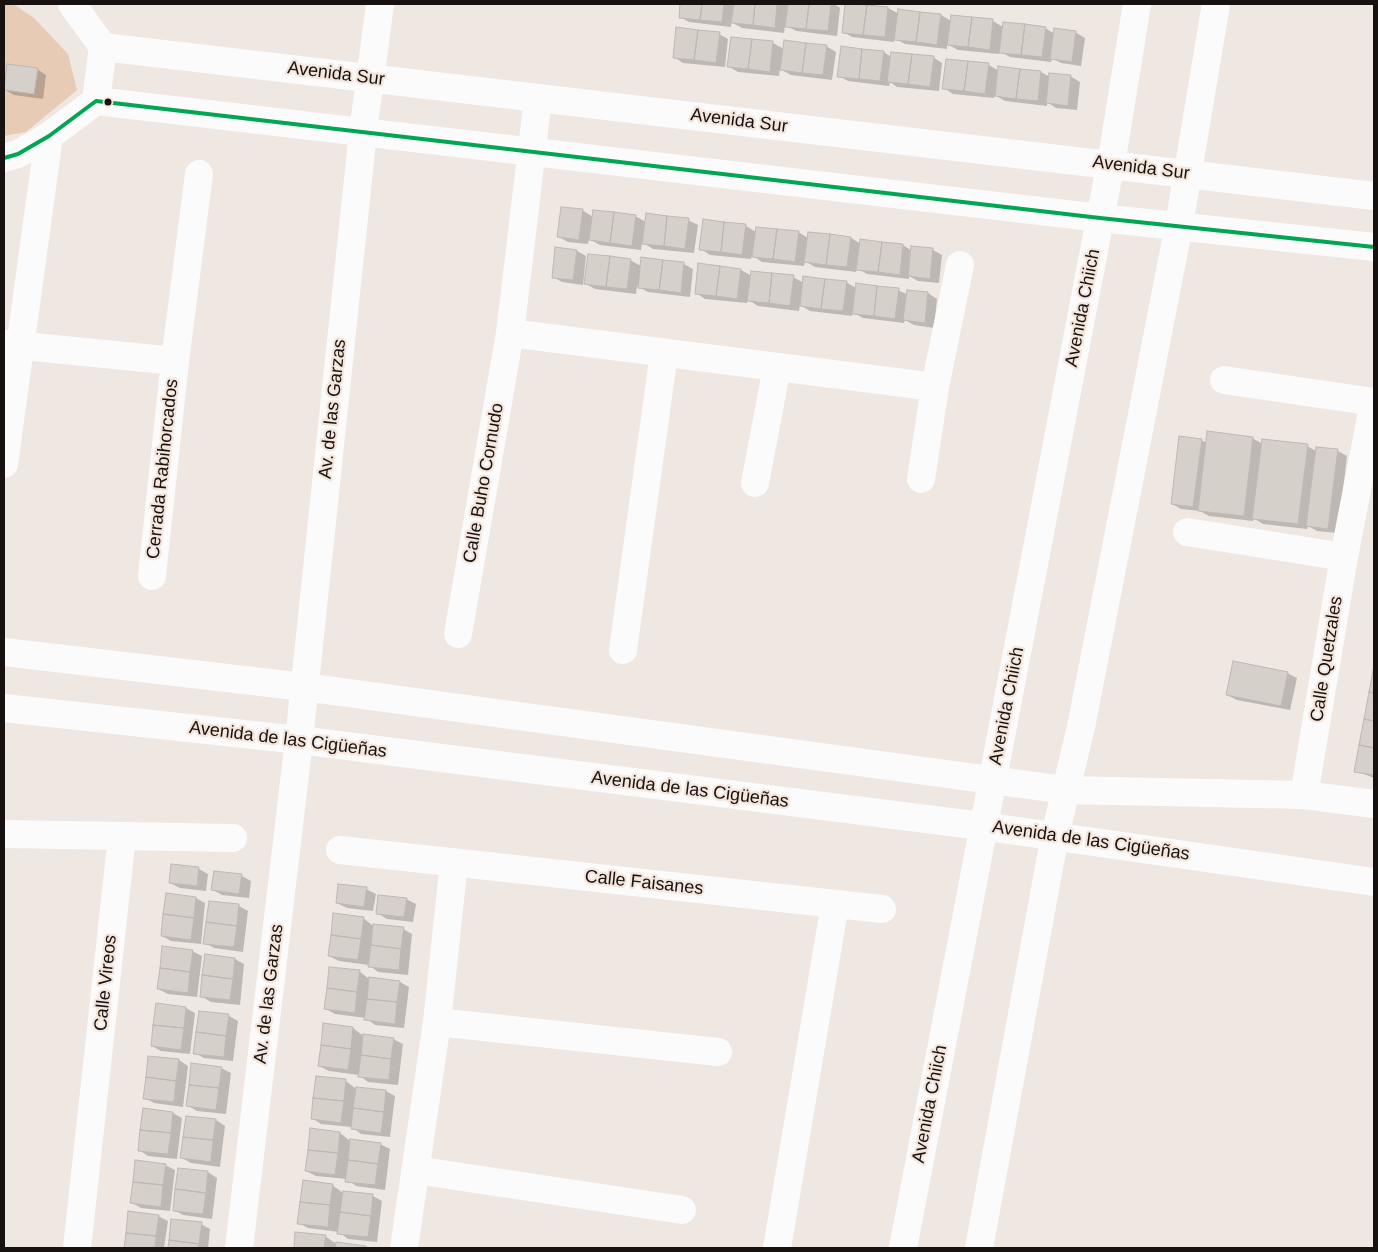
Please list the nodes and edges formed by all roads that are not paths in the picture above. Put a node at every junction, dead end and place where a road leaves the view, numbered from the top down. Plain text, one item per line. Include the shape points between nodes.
1 (72, 4) edge
2 (380, 4) edge
3 (1137, 4) edge
4 (1216, 4) edge
5 (103, 47) junction
6 (371, 78) junction
7 (538, 98) junction
8 (96, 101) junction
9 (363, 132) junction
10 (49, 136) junction
11 (4, 158) edge
12 (531, 162) junction
13 (1110, 164) junction
14 (1188, 173) junction
15 (198, 174) dead end
16 (1374, 196) edge
17 (1100, 218) junction
18 (1179, 225) junction
19 (1374, 247) edge
20 (960, 265) dead end
21 (510, 333) junction
22 (12, 345) edge
23 (664, 352) junction
24 (175, 362) junction
25 (777, 367) junction
26 (1224, 380) dead end
27 (935, 387) junction
28 (1374, 402) edge
29 (4, 464) edge
30 (921, 479) dead end
31 (755, 482) dead end
32 (1186, 532) dead end
33 (1344, 557) junction
34 (152, 576) dead end
35 (458, 634) dead end
36 (623, 650) dead end
37 (4, 652) edge
38 (304, 686) junction
39 (4, 708) edge
40 (299, 740) junction
41 (992, 782) junction
42 (1065, 790) junction
43 (1304, 795) junction
44 (1374, 804) edge
45 (982, 826) junction
46 (4, 834) edge
47 (122, 836) junction
48 (1055, 836) junction
49 (232, 838) dead end
50 (340, 850) dead end
51 (454, 862) junction
52 (1374, 882) edge
53 (835, 904) junction
54 (882, 909) dead end
55 (437, 1022) junction
56 (718, 1052) dead end
57 (415, 1170) junction
58 (682, 1210) dead end
59 (77, 1248) edge
60 (239, 1248) edge
61 (404, 1248) edge
62 (777, 1248) edge
63 (903, 1248) edge
64 (979, 1248) edge

1 - 5 street
2 - 6 street
3 - 13 street, Avenida Chiich
4 - 14 street
5 - 6 street, Avenida Sur
5 - 8 street
6 - 7 street, Avenida Sur
6 - 9 street, Av. de las Garzas
7 - 12 street, Calle Buho Cornudo
7 - 13 street, Avenida Sur
8 - 9 street
8 - 10 street
9 - 12 street
9 - 38 street, Av. de las Garzas
10 - 11 street via 18,154
10 - 22 street
12 - 17 street
12 - 21 street, Calle Buho Cornudo
13 - 14 street, Avenida Sur
13 - 17 street, Avenida Chiich
14 - 16 street, Avenida Sur
14 - 18 street
15 - 24 street, Cerrada Rabihorcados
17 - 18 street
17 - 41 street, Avenida Chiich
18 - 19 street
18 - 42 street via 1081,727
20 - 27 street
21 - 23 street
21 - 35 street, Calle Buho Cornudo
22 - 24 street, Cerrada Rabihorcados
22 - 29 street
23 - 25 street
23 - 36 street
24 - 34 street, Cerrada Rabihorcados
25 - 27 street
25 - 31 street
26 - 28 street, Calle Quetzales
27 - 30 street
28 - 33 street, Calle Quetzales
32 - 33 street
33 - 43 street, Calle Quetzales
37 - 38 street
38 - 40 street, Av. de las Garzas
38 - 41 street
39 - 40 street, Avenida de las Cigüeñas
40 - 45 street, Avenida de las Cigüeñas
40 - 60 street, Av. de las Garzas
41 - 42 street
41 - 45 street, Avenida Chiich
42 - 43 street
42 - 48 street
43 - 44 street
45 - 48 street, Avenida de las Cigüeñas
45 - 63 street, Avenida Chiich
46 - 47 street
47 - 49 street
47 - 59 street, Calle Vireos
48 - 52 street, Avenida de las Cigüeñas
48 - 64 street
50 - 51 street, Calle Faisanes
51 - 53 street, Calle Faisanes
51 - 55 street
53 - 54 street, Calle Faisanes
53 - 62 street
55 - 56 street
55 - 57 street
57 - 58 street
57 - 61 street

